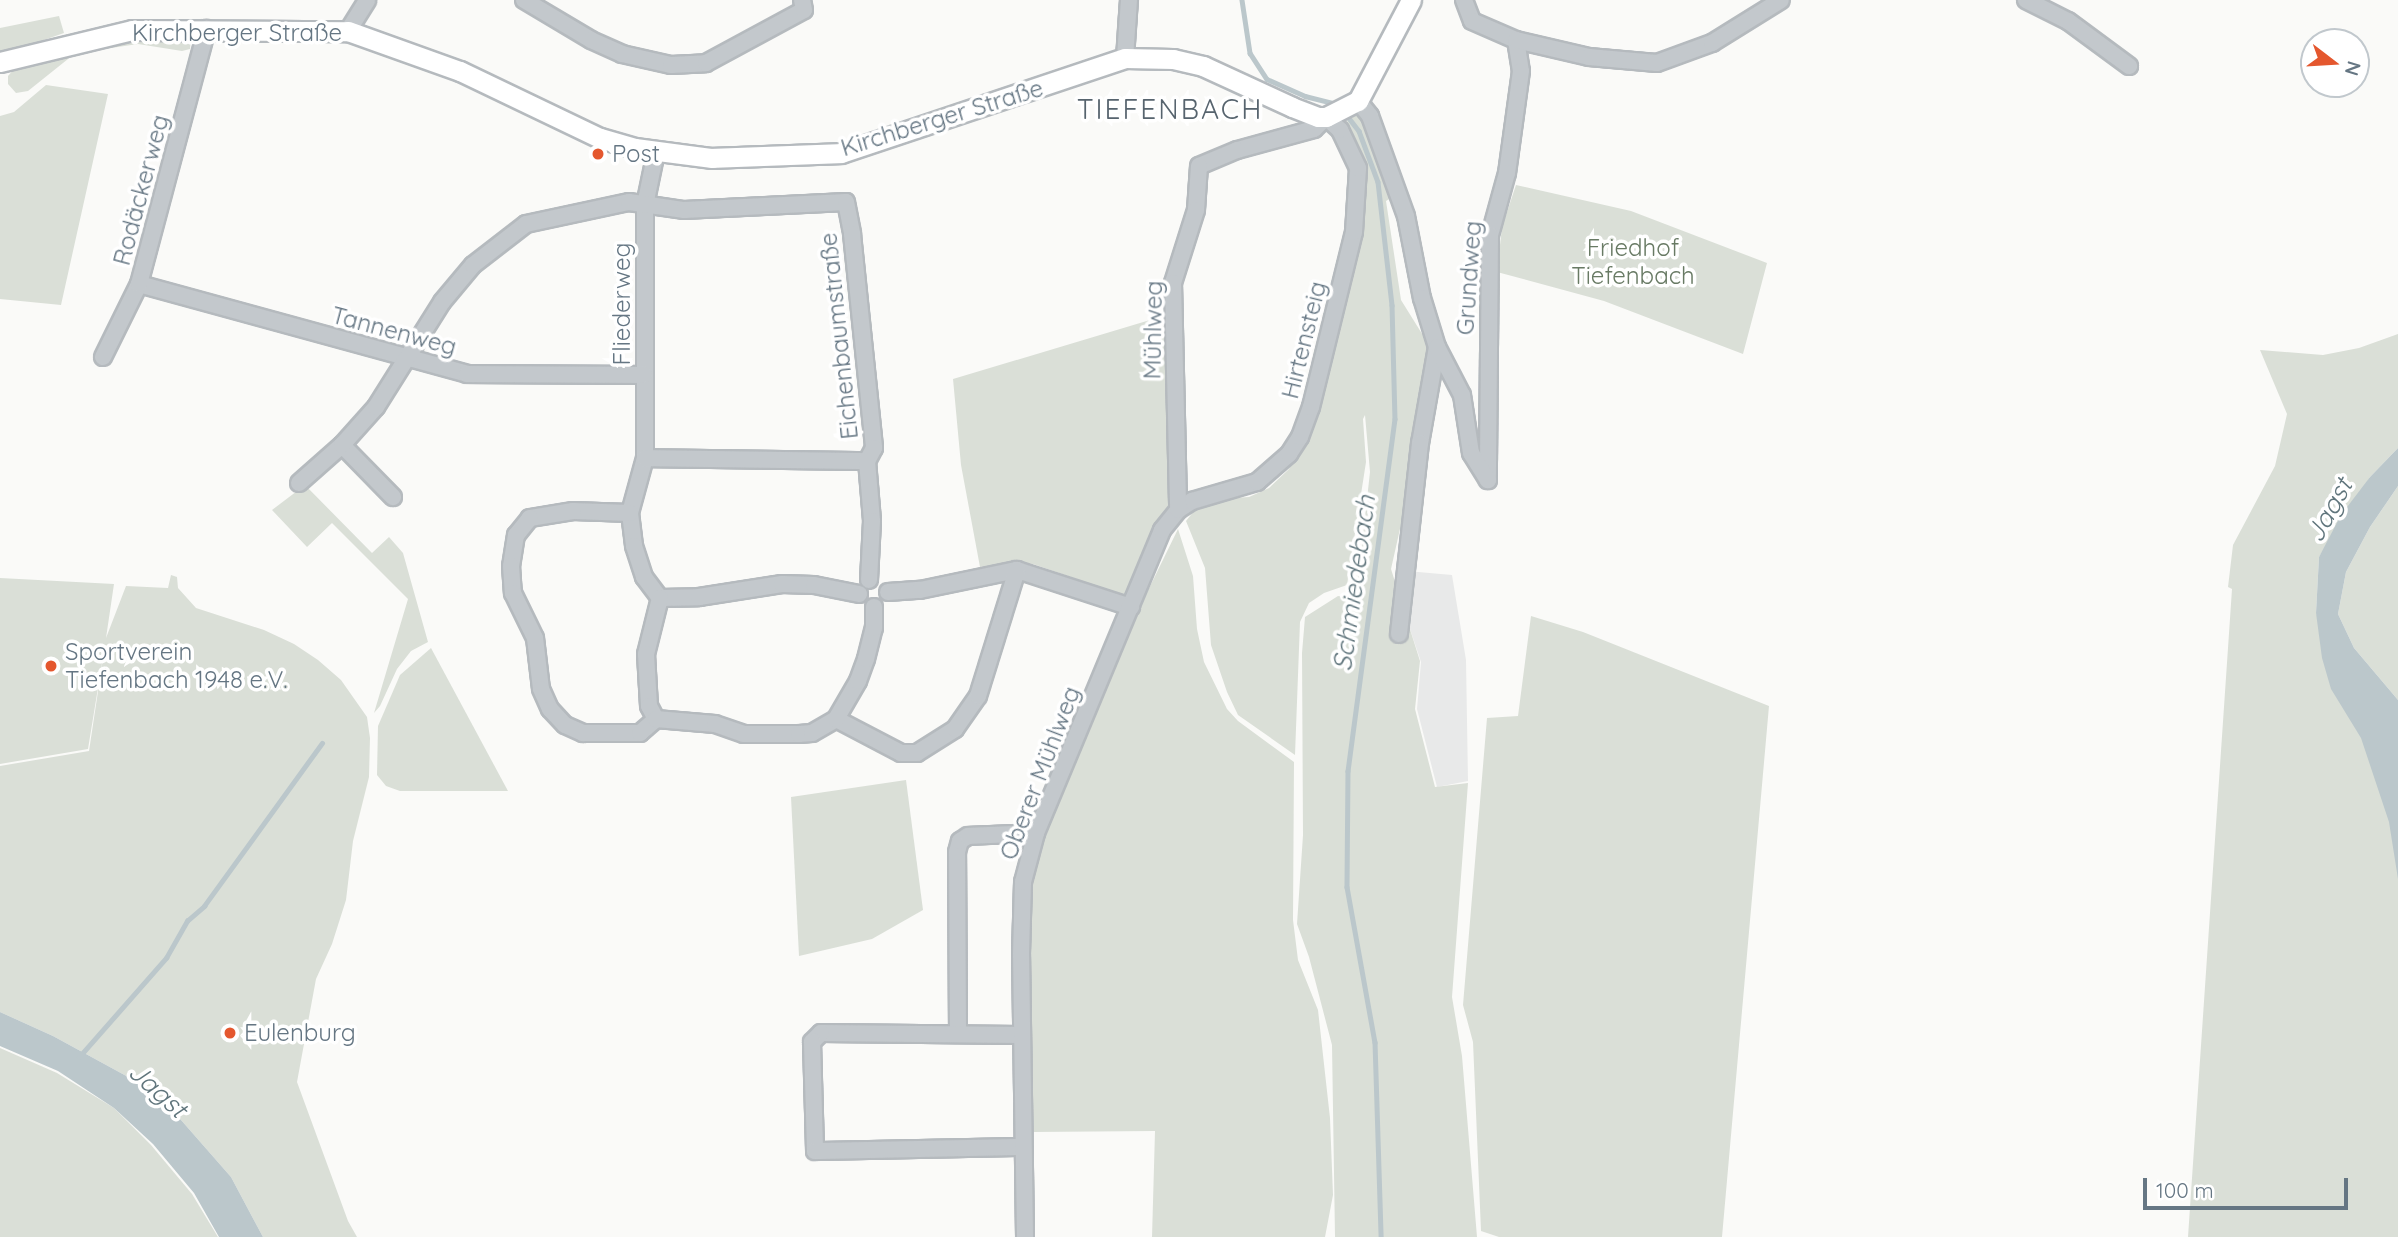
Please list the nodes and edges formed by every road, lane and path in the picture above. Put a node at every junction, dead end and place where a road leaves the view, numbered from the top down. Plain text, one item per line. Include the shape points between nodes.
1 (367, 0) edge
2 (524, 0) edge
3 (1129, 0) edge
4 (1411, 0) edge
5 (1464, 0) edge
6 (1781, 0) edge
7 (2026, 0) edge
8 (803, 5) edge
9 (207, 29) junction
10 (348, 31) junction
11 (1516, 40) junction
12 (1125, 58) junction
13 (0, 62) edge
14 (2129, 66) dead end
15 (1343, 109) junction
16 (656, 152) junction
17 (645, 205) junction
18 (139, 284) junction
19 (1437, 347) junction
20 (103, 357) dead end
21 (406, 358) junction
22 (644, 375) junction
23 (342, 446) junction
24 (645, 458) junction
25 (867, 461) junction
26 (299, 483) dead end
27 (393, 497) dead end
28 (1178, 510) junction
29 (630, 513) junction
30 (1017, 570) junction
31 (869, 580) junction
32 (888, 592) junction
33 (859, 594) junction
34 (660, 598) junction
35 (874, 607) junction
36 (1131, 607) junction
37 (1399, 634) dead end
38 (656, 719) junction
39 (836, 719) junction
40 (1036, 833) junction
41 (958, 1033) junction
42 (1021, 1035) junction
43 (1022, 1147) junction
44 (1025, 1237) edge

1 - 10 street
2 - 8 street via 612,49 671,65 706,63
3 - 12 street
4 - 15 main road
5 - 11 street via 1472,21
6 - 11 street via 1713,43 1657,63 1588,57
7 - 14 street via 2068,21
9 - 10 main road, Kirchberger Straße
9 - 13 main road, Kirchberger Straße via 132,30
9 - 18 street, Rodäckerweg
10 - 16 main road, Kirchberger Straße via 460,72 600,138
11 - 19 street, Grundweg via 1521,71 1517,117 1490,235 1488,480 1471,453 1462,395
12 - 15 main road, Kirchberger Straße via 1173,59 1202,66 1318,117
12 - 16 main road, Kirchberger Straße via 841,153 712,158
15 - 19 street via 1370,116 1406,216
15 - 28 street, Hirtensteig via 1340,130 1358,168 1354,232 1300,437 1289,454 1257,482 1192,501
15 - 28 street, Mühlweg via 1314,129 1237,150 1199,166 1196,210 1172,283
16 - 17 street, Fliederweg
17 - 21 street via 629,202 526,224 473,265 442,302
17 - 22 street, Fliederweg
17 - 25 street, Eichenbaumstraße via 684,210 846,202 874,448
18 - 20 street, Rodäckerweg
18 - 21 street, Tannenweg
19 - 37 street via 1420,443
21 - 22 street, Tannenweg via 467,374
21 - 23 street via 376,407
22 - 24 street, Fliederweg
23 - 26 street
23 - 27 street
24 - 25 street
24 - 29 street, Fliederweg
25 - 31 street, Eichenbaumstraße via 872,522
28 - 36 street, Oberer Mühlweg via 1162,530
29 - 34 street, Fliederweg via 644,577
29 - 38 street via 573,511 530,518 516,535 513,593 535,638 541,689 550,709 565,725 583,733 640,733
30 - 32 street
30 - 36 street
30 - 39 street via 978,696 954,729 917,753 901,753
31 - 32 street via 880,580
31 - 33 street via 862,583
32 - 35 street via 884,603
33 - 34 street via 782,584
33 - 35 street via 863,603
34 - 38 street via 646,654 649,706
35 - 39 street via 866,659
36 - 40 street, Oberer Mühlweg
38 - 39 street via 771,734 811,733
40 - 41 street via 968,836 960,841
40 - 42 street, Oberer Mühlweg via 1023,882
41 - 42 street
41 - 43 street via 821,1034 812,1042 815,1152
42 - 43 street, Oberer Mühlweg
43 - 44 street, Oberer Mühlweg

